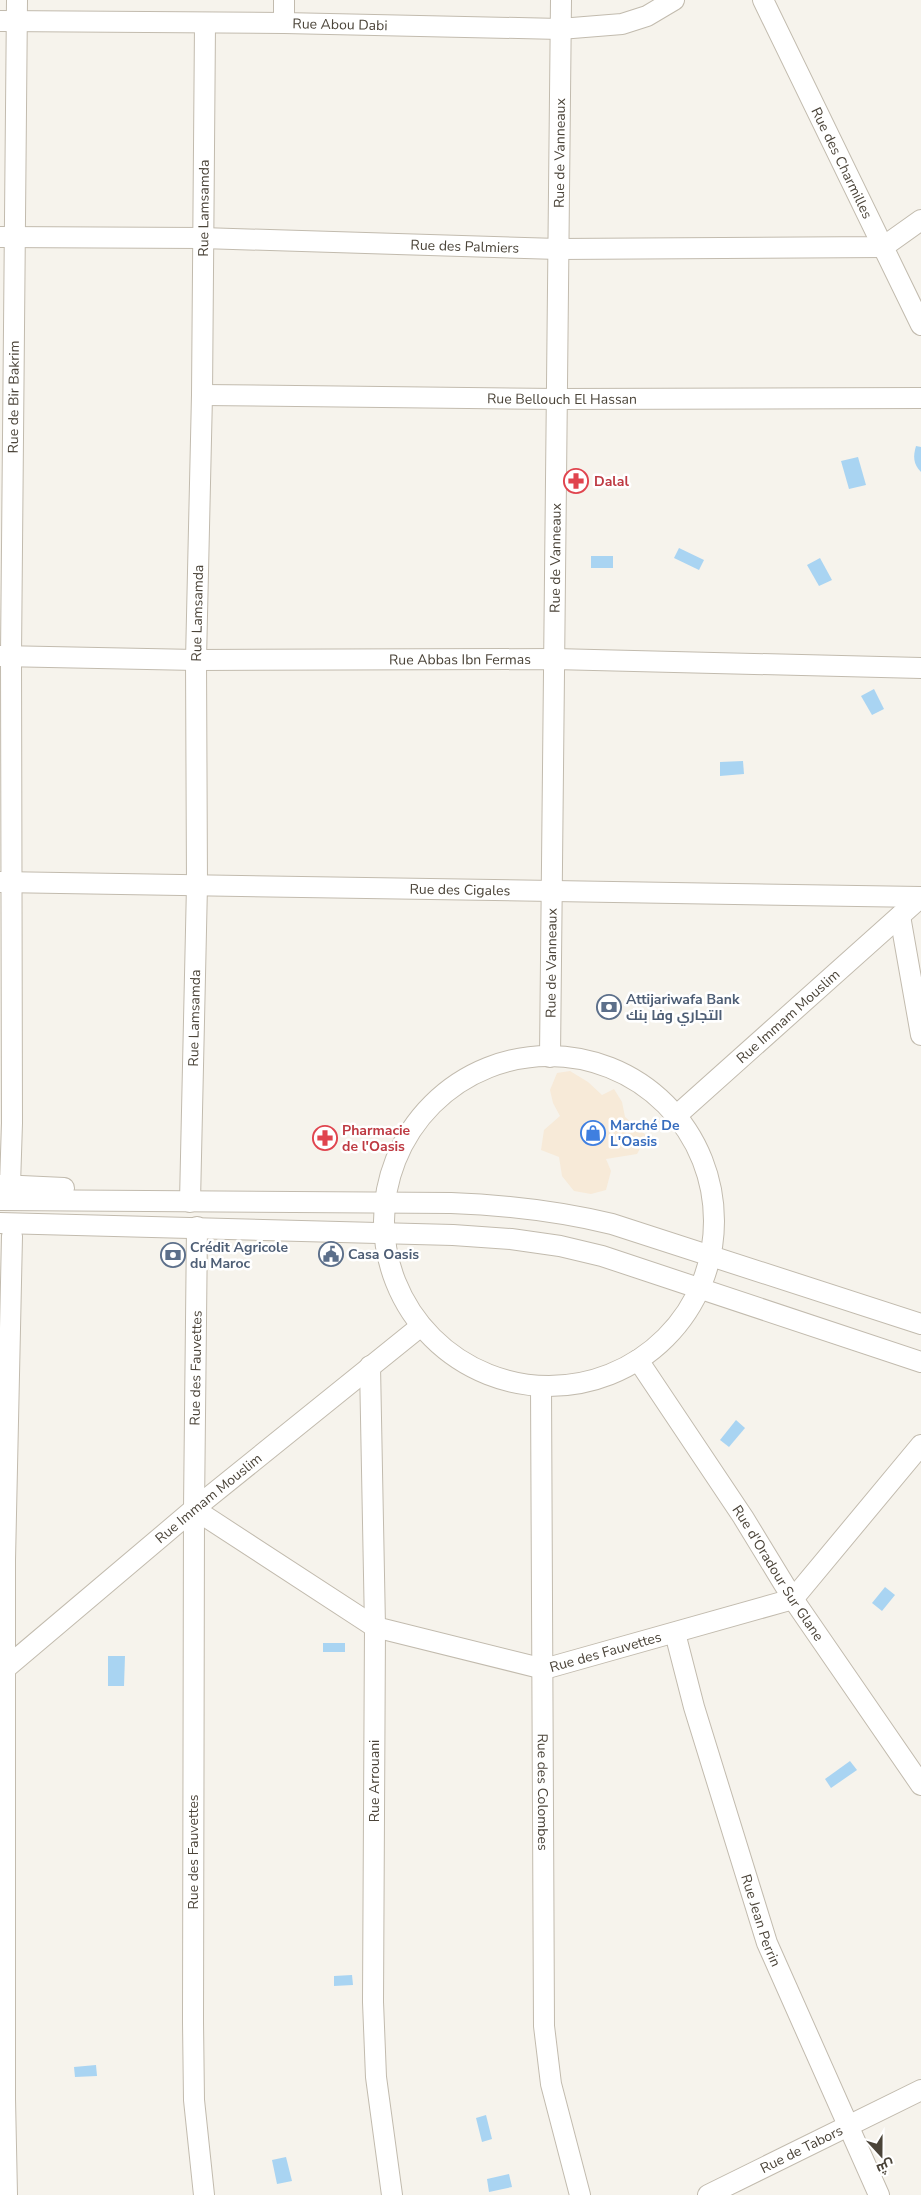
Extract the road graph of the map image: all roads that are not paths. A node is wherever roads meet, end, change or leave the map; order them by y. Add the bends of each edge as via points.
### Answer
1 (17, 0) edge
2 (284, 0) edge
3 (560, 0) edge
4 (674, 0) edge
5 (763, 0) edge
6 (8, 21) edge
7 (284, 23) junction
8 (205, 24) junction
9 (560, 29) junction
10 (921, 220) edge
11 (7, 237) edge
12 (202, 238) junction
13 (883, 247) junction
14 (558, 249) junction
15 (921, 325) edge
16 (202, 395) junction
17 (921, 398) edge
18 (556, 399) junction
19 (5, 656) edge
20 (554, 659) junction
21 (196, 660) junction
22 (921, 668) edge
23 (6, 882) edge
24 (197, 885) junction
25 (551, 891) junction
26 (921, 897) edge
27 (900, 916) junction
28 (921, 1035) edge
29 (6, 1052) edge
30 (550, 1056) junction
31 (676, 1116) junction
32 (3, 1190) edge
33 (190, 1202) junction
34 (384, 1202) junction
35 (197, 1227) junction
36 (4, 1231) edge
37 (384, 1233) junction
38 (710, 1258) junction
39 (700, 1289) junction
40 (921, 1324) edge
41 (421, 1326) junction
42 (638, 1360) junction
43 (921, 1362) edge
44 (370, 1366) junction
45 (541, 1386) junction
46 (921, 1445) edge
47 (194, 1509) junction
48 (2, 1560) edge
49 (793, 1599) junction
50 (375, 1627) junction
51 (675, 1633) junction
52 (544, 1669) junction
53 (3, 1670) edge
54 (921, 1785) edge
55 (921, 2090) edge
56 (848, 2128) junction
57 (3, 2156) edge
58 (7, 2195) edge
59 (204, 2195) edge
60 (392, 2195) edge
61 (580, 2195) edge
62 (708, 2195) edge
63 (879, 2195) edge

1 - 6 street, Rue de Bir Bakrim
2 - 7 street
3 - 9 street, Rue de Vanneaux
4 - 9 street, Rue Abou Dabi via 647,16 622,24
5 - 13 street, Rue des Charmilles
6 - 8 street, Rue Abou Dabi
6 - 11 street, Rue de Bir Bakrim
7 - 8 street, Rue Abou Dabi
7 - 9 street, Rue Abou Dabi
8 - 12 street, Rue Lamsamda
9 - 14 street, Rue de Vanneaux
10 - 13 street
11 - 12 street, Rue des Palmiers
11 - 19 street, Rue de Bir Bakrim
12 - 14 street, Rue des Palmiers
12 - 16 street, Rue Lamsamda
13 - 14 street, Rue des Palmiers
13 - 15 street, Rue des Charmilles
14 - 18 street, Rue de Vanneaux
16 - 18 street, Rue Bellouch El Hassan
16 - 21 street, Rue Lamsamda
17 - 18 street, Rue Bellouch El Hassan
18 - 20 street, Rue de Vanneaux
19 - 21 street, Rue Abbas Ibn Fermas
19 - 23 street, Rue de Bir Bakrim
20 - 21 street, Rue Abbas Ibn Fermas
20 - 22 street, Rue Abbas Ibn Fermas
20 - 25 street, Rue de Vanneaux
21 - 24 street, Rue Lamsamda
23 - 24 street, Rue des Cigales
23 - 29 street, Rue de Bir Bakrim
24 - 25 street, Rue des Cigales
24 - 33 street, Rue Lamsamda
25 - 26 street, Rue des Cigales
25 - 30 street, Rue de Vanneaux
26 - 27 street, Rue Immam Mouslim
27 - 28 street
27 - 31 street, Rue Immam Mouslim
29 - 32 street, Rue de Bir Bakrim
30 - 31 street via 614,1069 651,1091
30 - 34 street via 497,1065 476,1073 439,1098 414,1126 399,1152
31 - 38 street via 699,1150 708,1176 714,1203
32 - 33 street via 69,1188 124,1202
33 - 34 street
34 - 37 street
34 - 38 street via 513,1206 568,1214 612,1224
35 - 36 street via 151,1226 90,1234
35 - 37 street
35 - 47 street, Rue des Fauvettes
36 - 48 street
37 - 39 street via 511,1239 560,1246 602,1256
37 - 41 street via 394,1279
38 - 39 street
38 - 40 street
39 - 42 street via 674,1330
39 - 43 street
41 - 44 street, Rue Immam Mouslim
41 - 45 street via 435,1342 470,1366 509,1382
42 - 45 street via 586,1382
42 - 49 street, Rue d'Oradour Sur Glane via 743,1517
44 - 47 street, Rue Immam Mouslim
44 - 50 street, Rue Arrouani
45 - 52 street, Rue des Colombes
46 - 49 street
47 - 50 street, Rue des Fauvettes
47 - 53 street, Rue Immam Mouslim
47 - 59 street, Rue des Fauvettes via 193,2032 194,2100
48 - 53 street
49 - 51 street, Rue des Fauvettes
49 - 54 street, Rue d'Oradour Sur Glane
50 - 52 street, Rue des Fauvettes
50 - 60 street, Rue Arrouani via 373,2002 376,2078
51 - 52 street, Rue des Fauvettes
51 - 56 street, Rue Jean Perrin via 759,1922
52 - 61 street, Rue des Colombes via 544,2026 551,2084
53 - 57 street
55 - 56 street, Rue de Tabors
56 - 62 street, Rue de Tabors
56 - 63 street, Rue Jean Perrin
57 - 58 street

